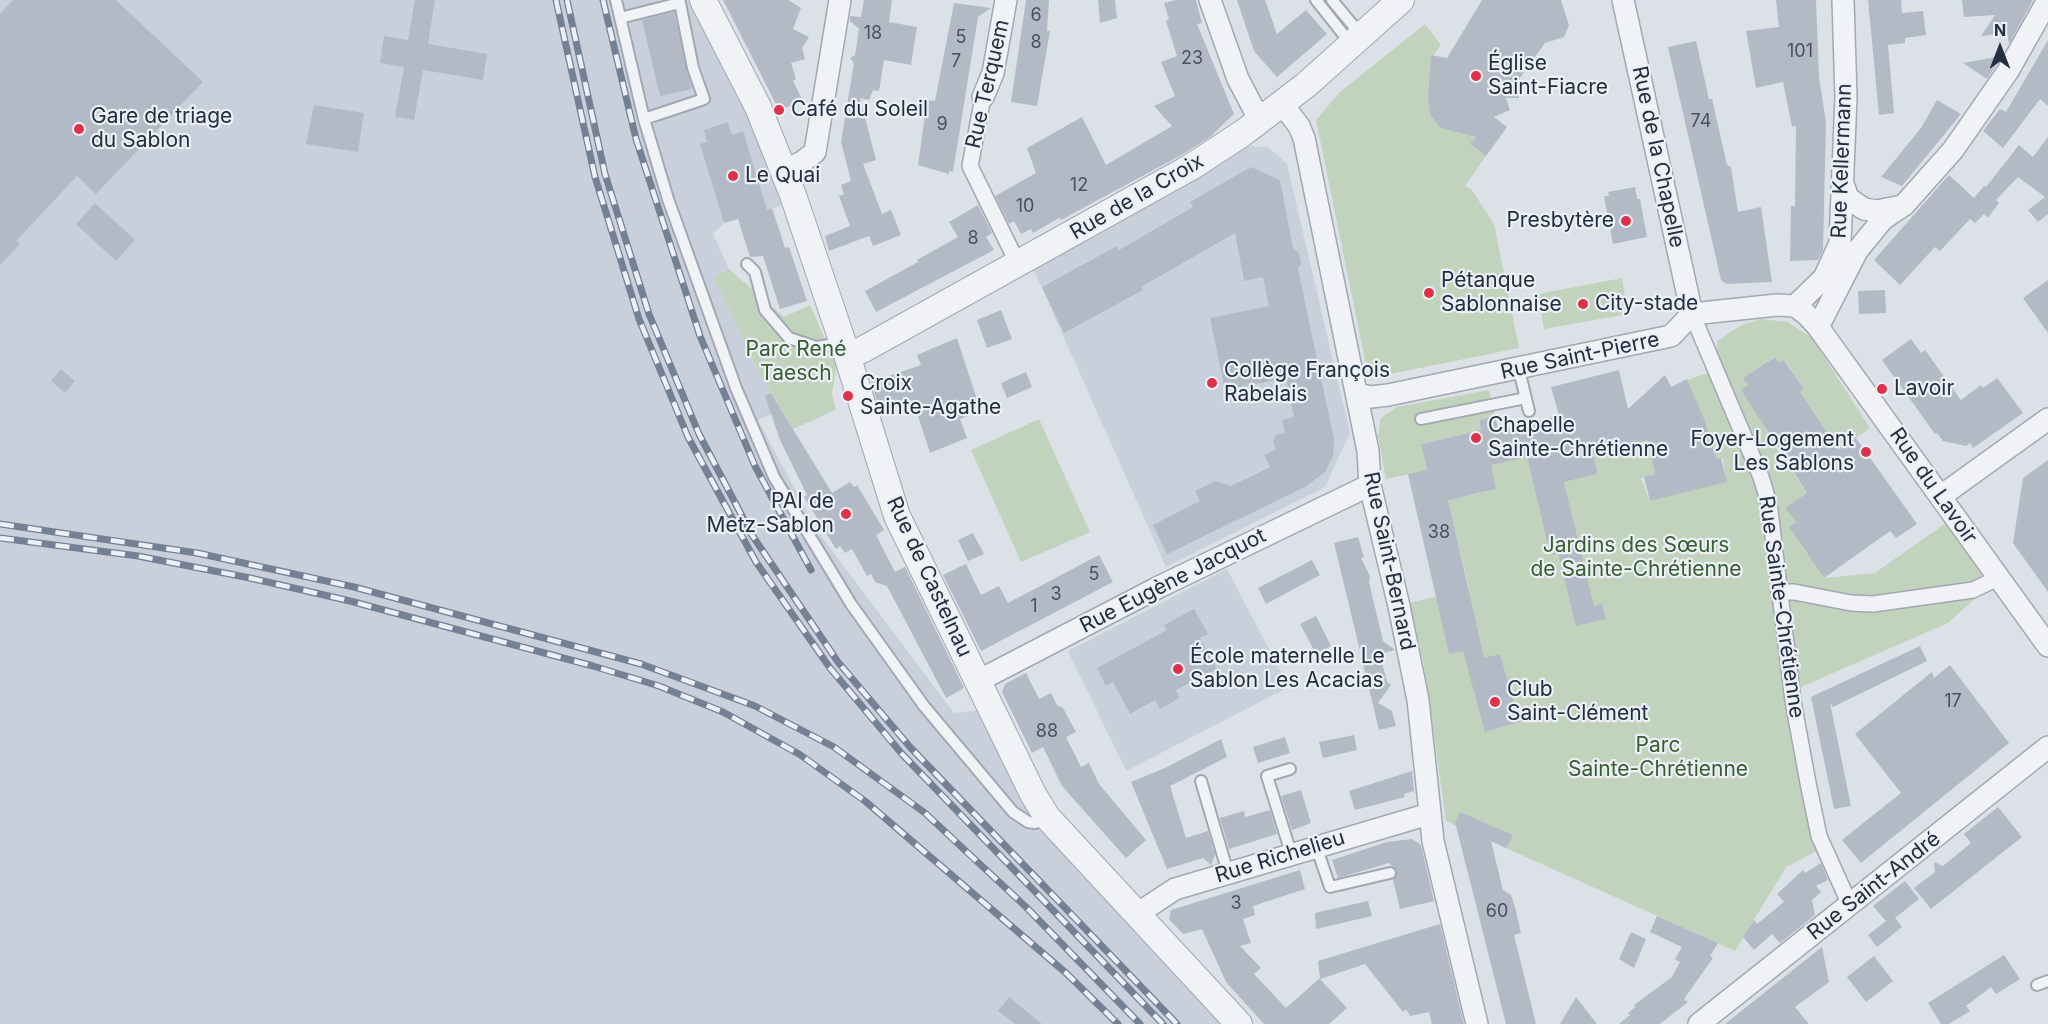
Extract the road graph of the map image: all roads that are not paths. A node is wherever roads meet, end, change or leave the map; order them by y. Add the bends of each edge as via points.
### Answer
1 (616, 0) edge
2 (703, 0) edge
3 (840, 0) edge
4 (1006, 0) edge
5 (1210, 0) edge
6 (1316, 0) edge
7 (1332, 0) edge
8 (1401, 0) edge
9 (1623, 0) edge
10 (1843, 0) edge
11 (2048, 0) edge
12 (620, 18) junction
13 (1356, 40) junction
14 (983, 97) joint
15 (1282, 104) junction
16 (644, 119) junction
17 (1260, 121) junction
18 (783, 171) junction
19 (1843, 184) junction
20 (1904, 205) junction
21 (1849, 247) junction
22 (747, 264) dead end
23 (1018, 264) junction
24 (1795, 306) junction
25 (1692, 314) junction
26 (1818, 327) junction
27 (845, 349) junction
28 (1519, 370) junction
29 (1357, 394) junction
30 (1526, 398) junction
31 (1528, 411) dead end
32 (1421, 419) dead end
33 (2048, 419) edge
34 (1370, 485) junction
35 (1941, 496) junction
36 (1998, 578) junction
37 (1779, 592) junction
38 (2048, 646) edge
39 (978, 681) junction
40 (2048, 747) edge
41 (1290, 769) dead end
42 (1201, 781) dead end
43 (1429, 814) junction
44 (1047, 817) junction
45 (1316, 846) junction
46 (1291, 853) junction
47 (1228, 873) junction
48 (1390, 873) dead end
49 (1850, 905) junction
50 (1137, 914) junction
51 (2048, 981) edge
52 (2037, 985) dead end
53 (1239, 1024) edge
54 (1477, 1024) edge
55 (1699, 1024) edge

1 - 12 lane
2 - 18 street, Rue de Castelnau via 758,107
3 - 18 street via 815,152
4 - 14 street, Rue Terquem via 993,73
5 - 17 street via 1238,79
6 - 13 lane
7 - 13 lane
8 - 13 street, Rue de la Croix
9 - 25 street, Rue de la Chapelle
10 - 19 street, Rue Kellermann
11 - 20 street via 2008,71 1953,150
12 - 16 lane
12 - 16 lane via 680,3 693,68 704,99
13 - 15 street, Rue de la Croix
14 - 23 street, Rue Terquem via 969,166
15 - 17 street, Rue de la Croix
15 - 29 street, Rue Saint-Bernard via 1304,138
16 - 44 lane via 699,288 774,477 851,604 924,706 1013,812 1028,822
17 - 23 street, Rue de la Croix via 1191,168
18 - 27 street, Rue de Castelnau
19 - 20 street via 1848,198 1864,209 1891,210
19 - 21 street, Rue Kellermann
20 - 21 street
21 - 24 street, Rue Kellermann
21 - 26 street
22 - 27 lane via 755,272 765,310 789,338 816,347
23 - 27 street, Rue de la Croix via 861,350
24 - 25 street
24 - 26 street
25 - 28 street, Rue Saint-Pierre via 1671,336
25 - 37 street, Rue Sainte-Chrétienne via 1761,477 1769,503
26 - 35 street, Rue du Lavoir
27 - 39 street, Rue de Castelnau via 897,516
28 - 29 street, Rue Saint-Pierre via 1388,395
28 - 30 lane
29 - 34 street, Rue Saint-Bernard
30 - 31 lane
30 - 32 lane
33 - 35 street
34 - 39 street, Rue Eugène Jacquot via 1159,587
34 - 43 street, Rue Saint-Bernard via 1418,700
35 - 36 street, Rue du Lavoir
36 - 37 street via 1973,590 1873,604
36 - 38 street, Rue du Lavoir
37 - 49 street, Rue Sainte-Chrétienne via 1793,701 1819,836
39 - 44 street, Rue de Castelnau
40 - 49 street, Rue Saint-André
41 - 46 lane via 1267,776
42 - 47 lane
43 - 45 street, Rue Richelieu
43 - 54 street, Rue Saint-Bernard
44 - 50 street, Rue de Castelnau
45 - 46 street, Rue Richelieu
45 - 48 lane via 1330,887
46 - 47 street, Rue Richelieu
47 - 50 street, Rue Richelieu via 1175,889
49 - 55 street, Rue Saint-André
50 - 53 street, Rue de Castelnau
51 - 52 lane

